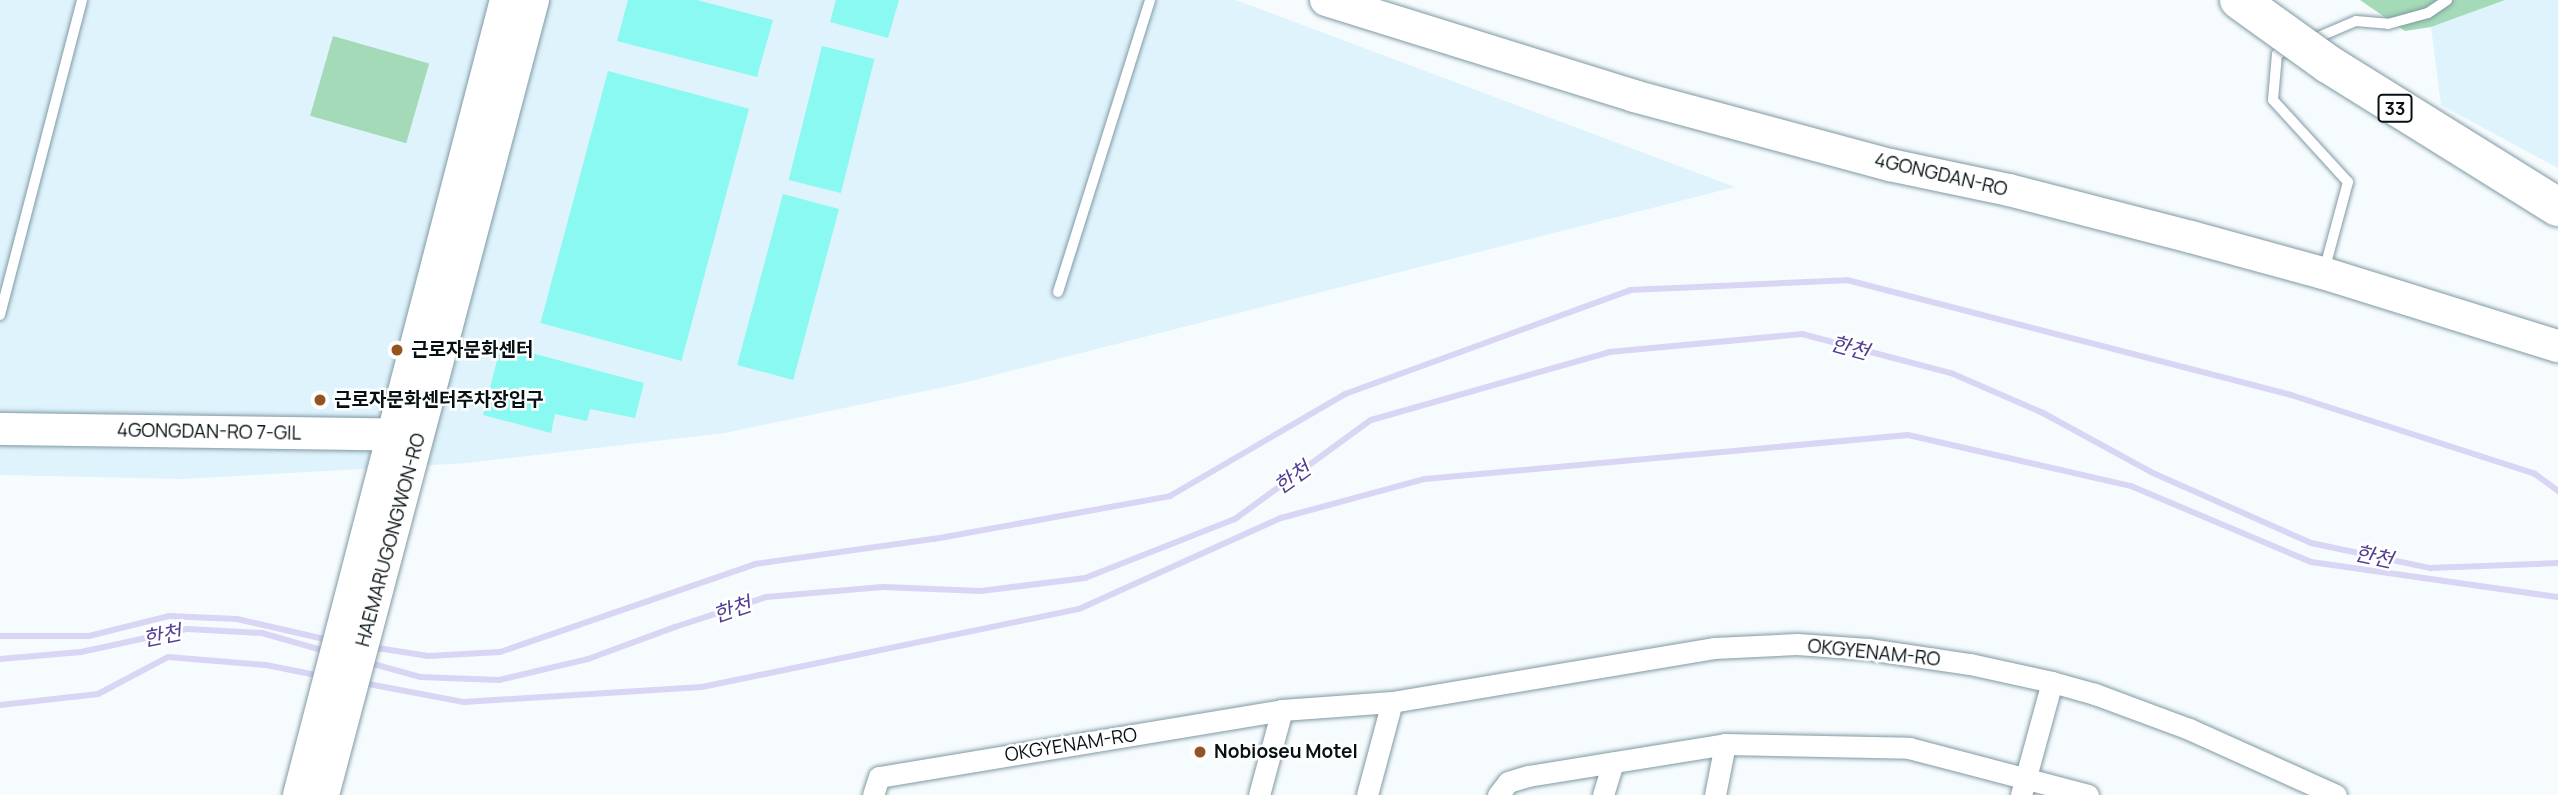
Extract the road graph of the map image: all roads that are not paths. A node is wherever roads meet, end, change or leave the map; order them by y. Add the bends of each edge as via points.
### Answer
1 (82, 0) edge
2 (506, 0) edge
3 (533, 0) edge
4 (1150, 0) edge
5 (1326, 0) edge
6 (2239, 0) edge
7 (2277, 0) edge
8 (2447, 0) edge
9 (2558, 178) edge
10 (2558, 207) edge
11 (2323, 273) junction
12 (1058, 292) dead end
13 (0, 315) edge
14 (2558, 346) edge
15 (0, 429) edge
16 (406, 435) junction
17 (2052, 682) junction
18 (1392, 702) junction
19 (1282, 710) junction
20 (1725, 744) junction
21 (1613, 762) junction
22 (2023, 787) edge
23 (299, 795) edge
24 (323, 795) edge
25 (873, 795) edge
26 (1259, 795) edge
27 (1367, 795) edge
28 (1498, 795) edge
29 (1603, 795) edge
30 (1714, 795) edge
31 (2088, 795) edge
32 (2336, 795) edge

1 - 13 lane
2 - 16 street, HAEMARUGONGWON-RO
3 - 16 street, HAEMARUGONGWON-RO
4 - 12 lane
5 - 11 street, 4GONGDAN-RO via 1761,131 2009,190
6 - 10 highway, 33, bridge via 2351,80
7 - 9 highway, 33 via 2386,76
8 - 11 lane via 2428,13 2388,24 2356,21 2277,54 2273,100 2348,182
11 - 14 street, 4GONGDAN-RO
15 - 16 street, 4GONGDAN-RO 7-GIL
16 - 23 street, HAEMARUGONGWON-RO
16 - 24 street, HAEMARUGONGWON-RO
17 - 18 street, OKGYENAM-RO via 1958,662 1797,645 1714,648
17 - 22 street
17 - 32 street, OKGYENAM-RO via 2189,729
18 - 19 street, OKGYENAM-RO
18 - 27 street
19 - 25 street, OKGYENAM-RO via 878,777
19 - 26 street
20 - 21 street
20 - 22 street via 1909,748
20 - 30 street
21 - 28 street via 1528,776 1508,782
21 - 29 street
22 - 31 street

